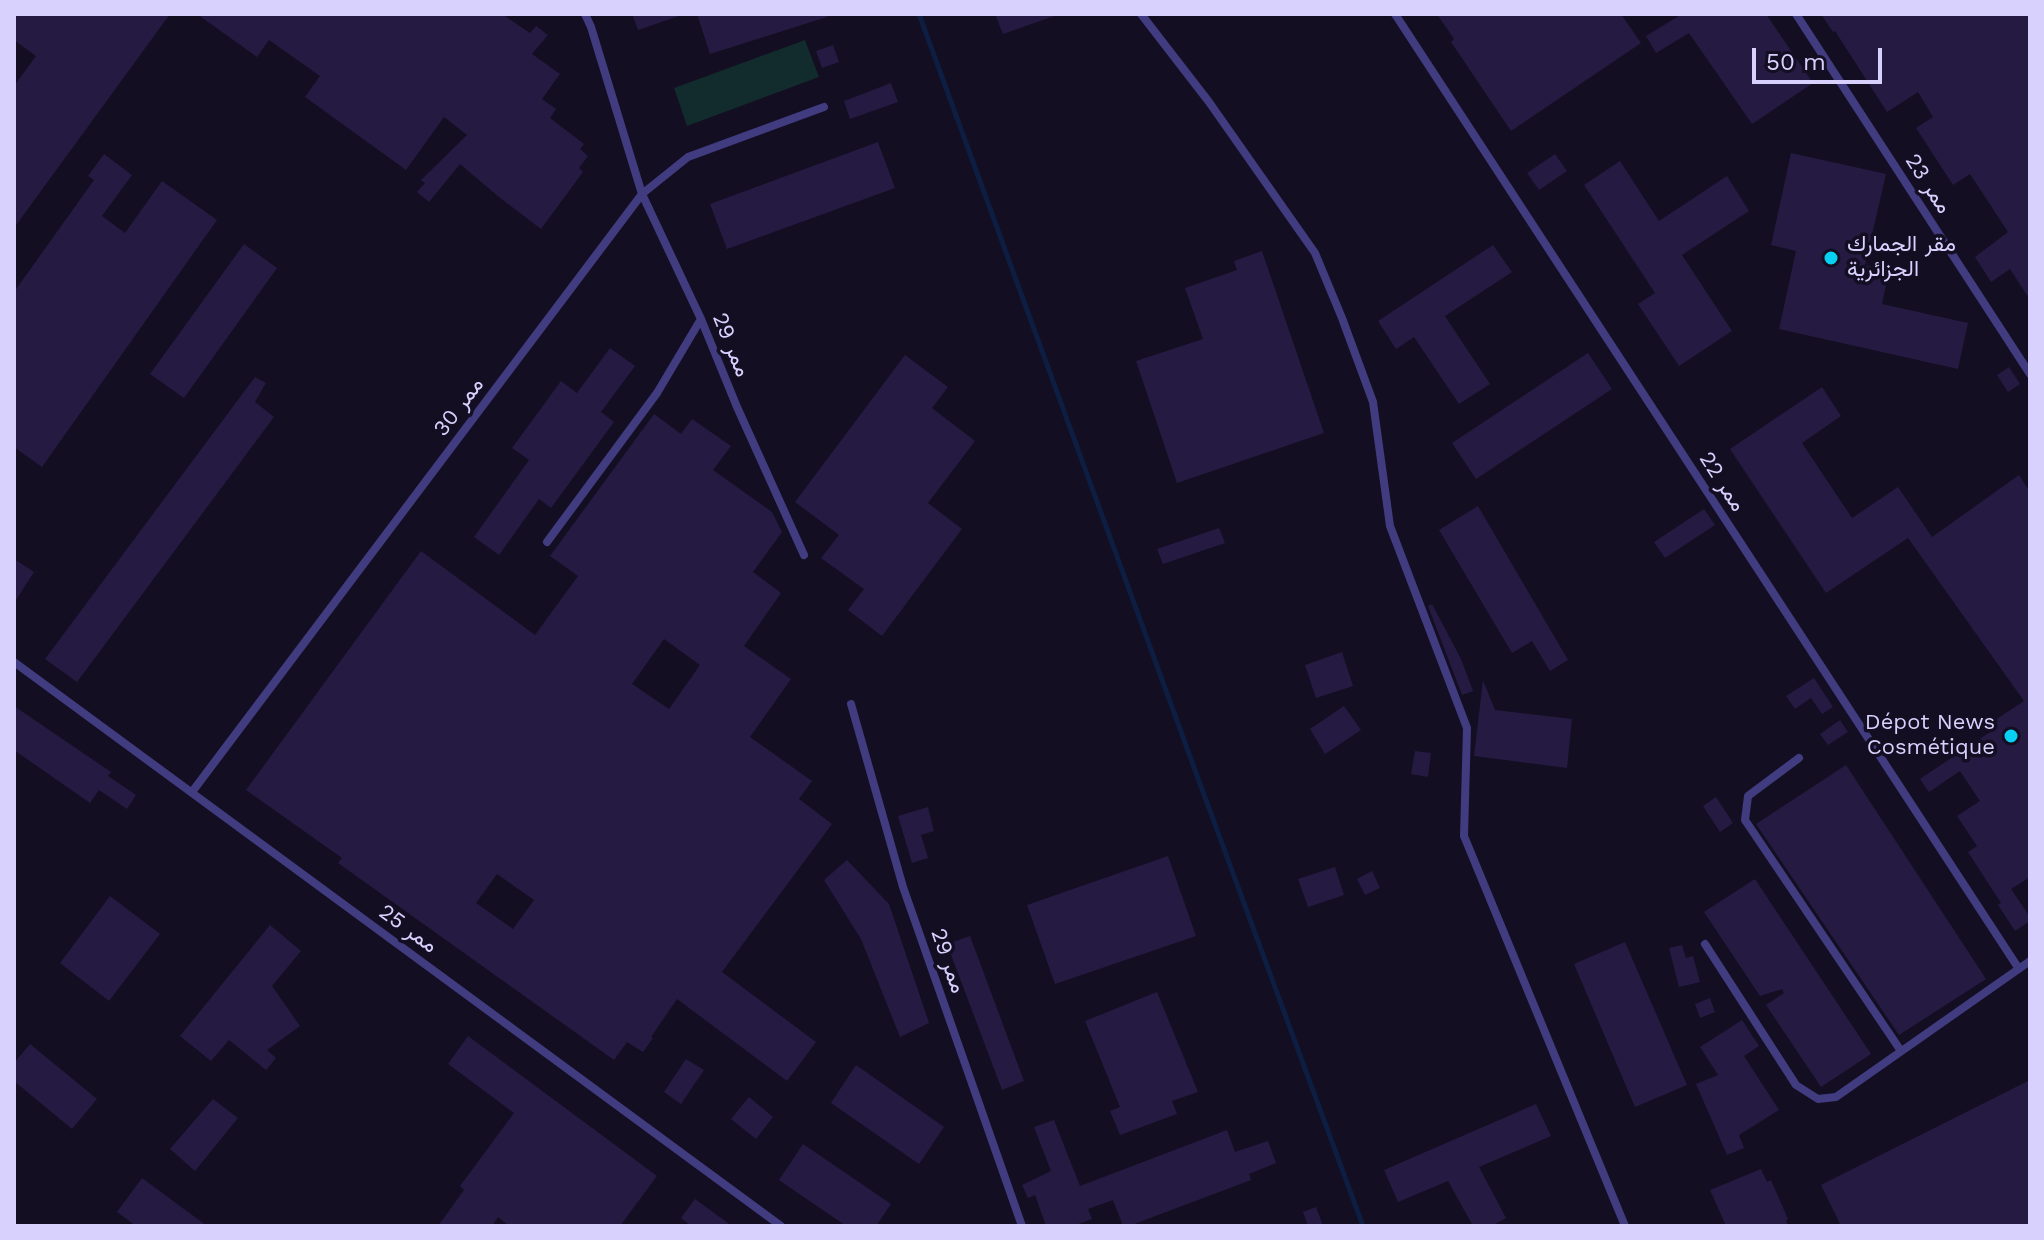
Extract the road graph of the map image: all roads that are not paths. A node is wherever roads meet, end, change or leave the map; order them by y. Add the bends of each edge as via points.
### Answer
1 (585, 14) edge
2 (1141, 14) edge
3 (1395, 14) edge
4 (1796, 14) edge
5 (824, 107) dead end
6 (642, 194) junction
7 (701, 319) junction
8 (2030, 374) edge
9 (547, 542) dead end
10 (804, 555) dead end
11 (14, 662) edge
12 (851, 704) dead end
13 (1799, 758) dead end
14 (192, 792) junction
15 (1705, 944) dead end
16 (2030, 961) edge
17 (2019, 969) junction
18 (1901, 1051) junction
19 (781, 1226) edge
20 (1022, 1226) edge
21 (1625, 1226) edge

1 - 6 lane
2 - 21 lane via 1315,253 1342,318 1373,402 1390,526 1467,728 1464,836
3 - 17 lane, ممر 22
4 - 8 lane, ممر 23
5 - 6 lane, ممر 30 via 688,157
6 - 7 lane, ممر 29
6 - 14 lane, ممر 30
7 - 9 lane via 657,393
7 - 10 lane, ممر 29
11 - 14 lane, ممر 25
12 - 20 lane, ممر 29 via 903,887
13 - 18 lane via 1748,796 1745,820
14 - 19 lane, ممر 25
15 - 18 lane via 1796,1085 1818,1099 1836,1097
16 - 17 lane
17 - 18 lane

